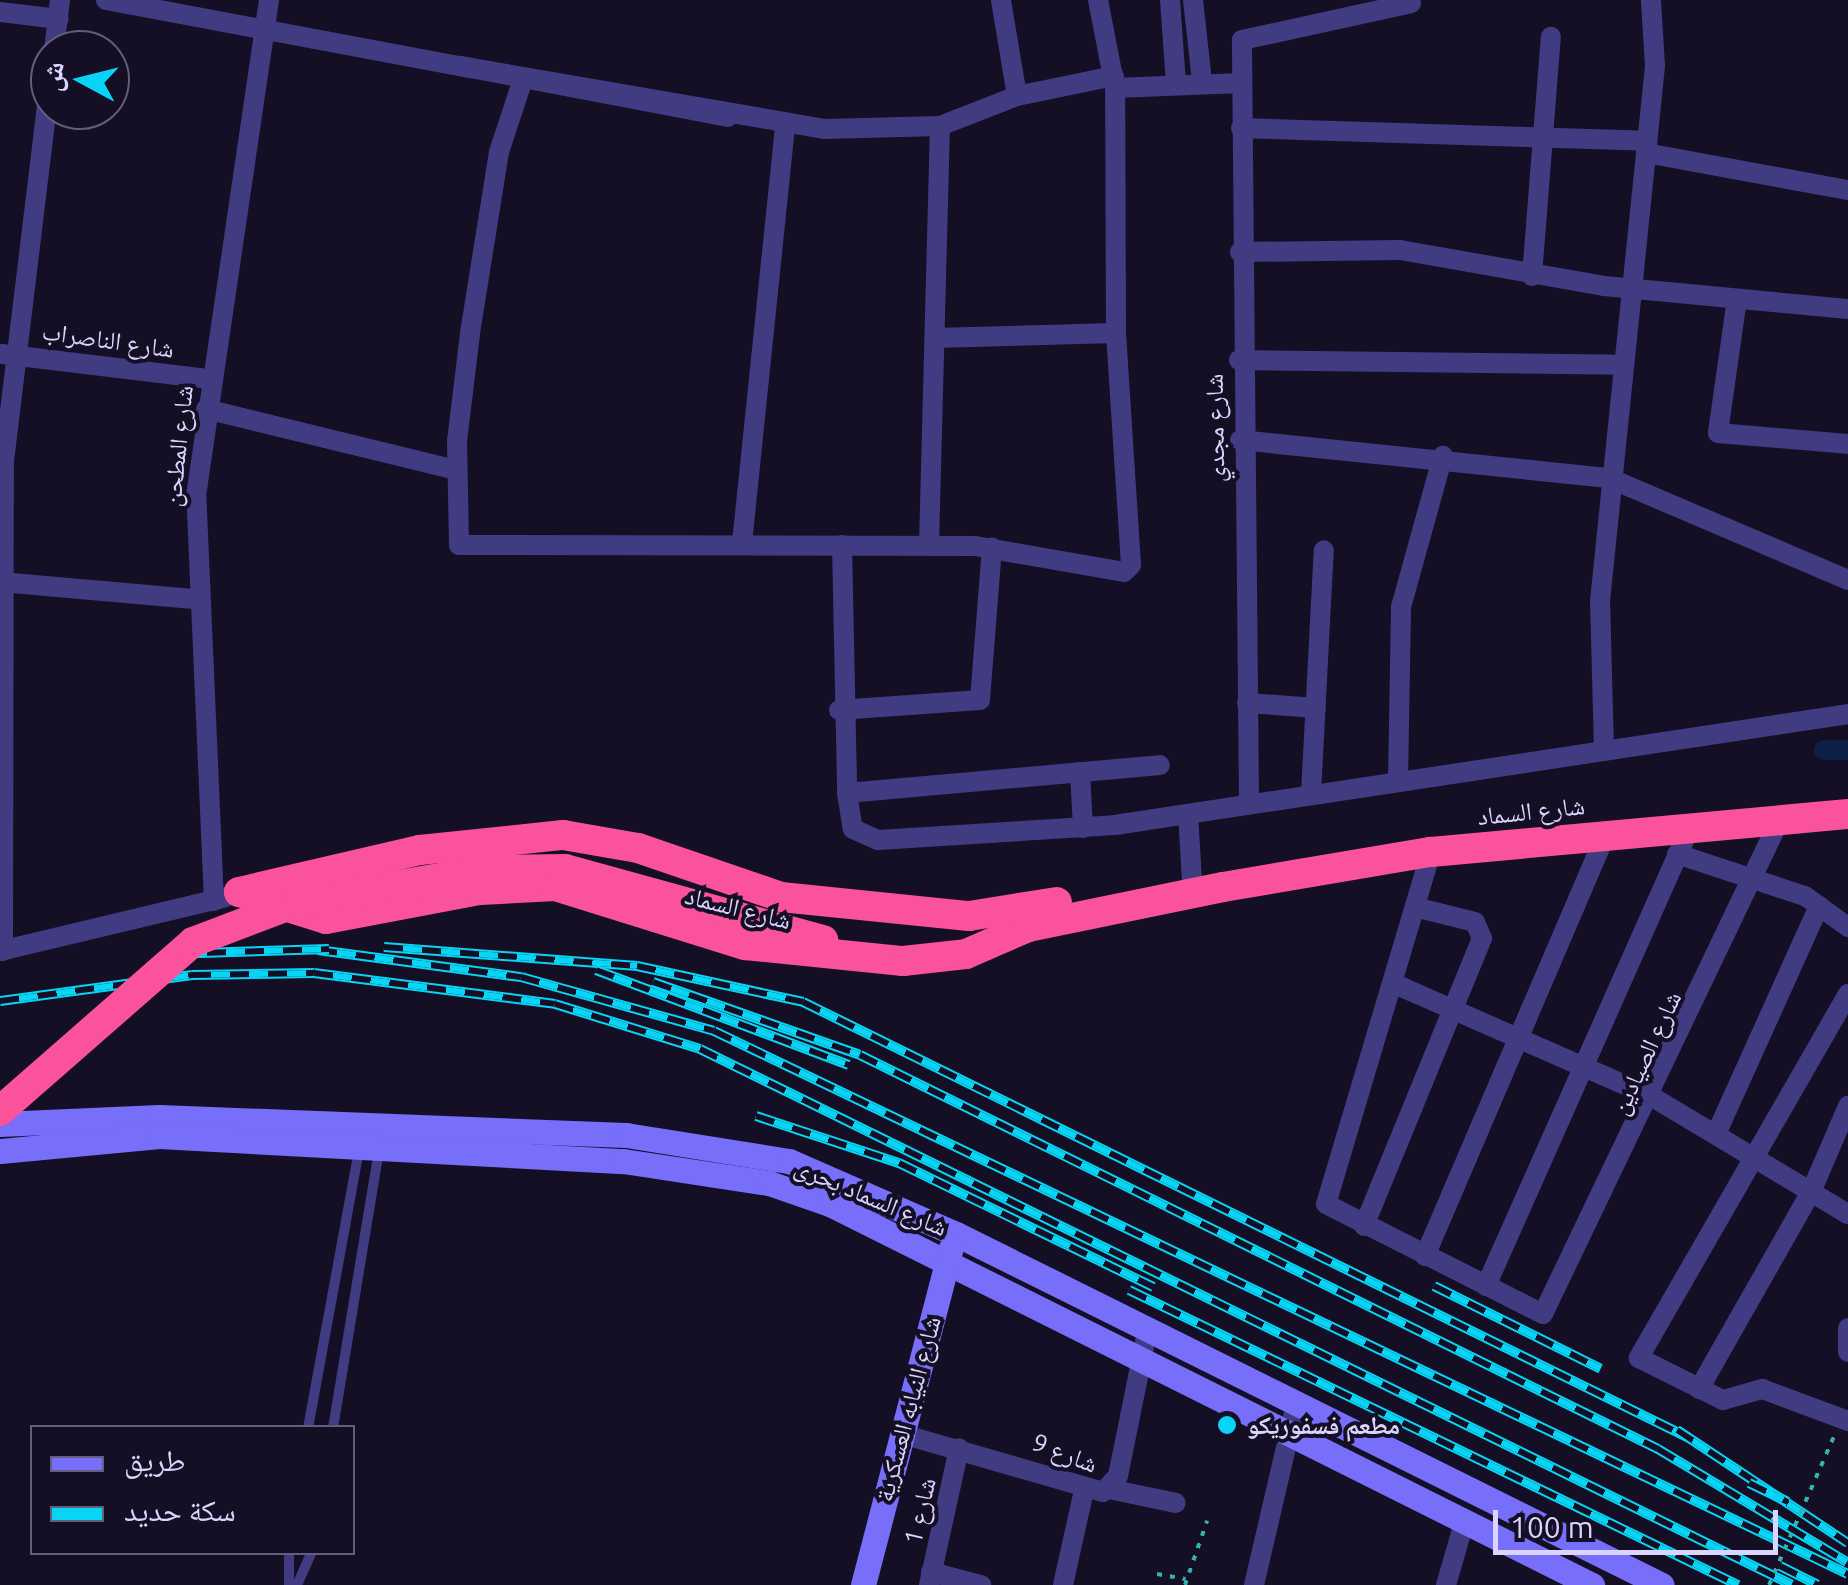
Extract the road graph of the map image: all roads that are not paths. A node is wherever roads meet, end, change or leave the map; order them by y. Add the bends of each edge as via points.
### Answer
1 (106, 0) edge
2 (269, 0) edge
3 (1002, 0) edge
4 (1098, 0) edge
5 (1170, 0) edge
6 (1193, 0) edge
7 (1651, 0) edge
8 (1410, 3) dead end
9 (59, 9) edge
10 (0, 12) edge
11 (265, 23) junction
12 (1552, 38) dead end
13 (523, 79) junction
14 (1114, 82) junction
15 (1202, 82) junction
16 (1241, 82) junction
17 (1176, 83) junction
18 (1017, 96) junction
19 (728, 117) junction
20 (785, 124) junction
21 (940, 126) junction
22 (1241, 128) junction
23 (42, 130) edge
24 (1544, 132) junction
25 (1647, 147) junction
26 (1848, 190) edge
27 (1240, 252) junction
28 (1532, 276) junction
29 (1632, 288) junction
30 (1737, 299) junction
31 (1848, 310) edge
32 (1116, 333) junction
33 (935, 338) junction
34 (6, 353) edge
35 (1239, 360) junction
36 (1623, 365) junction
37 (210, 380) junction
38 (206, 409) junction
39 (1240, 440) junction
40 (1848, 444) edge
41 (1443, 456) junction
42 (456, 470) junction
43 (1609, 478) junction
44 (742, 543) junction
45 (929, 545) junction
46 (842, 546) junction
47 (992, 547) junction
48 (1324, 550) dead end
49 (1848, 580) edge
50 (2, 582) edge
51 (196, 599) junction
52 (1247, 703) junction
53 (1316, 708) junction
54 (839, 710) junction
55 (1848, 714) edge
56 (1604, 751) junction
57 (1160, 765) dead end
58 (1080, 772) junction
59 (1398, 780) junction
60 (847, 793) junction
61 (1310, 794) junction
62 (1249, 803) junction
63 (1188, 814) junction
64 (1848, 814) edge
65 (1782, 815) junction
66 (1691, 825) junction
67 (1084, 828) junction
68 (1606, 834) junction
69 (1430, 852) junction
70 (1678, 854) junction
71 (1755, 874) junction
72 (1192, 890) junction
73 (226, 896) junction
74 (1819, 906) junction
75 (1419, 908) junction
76 (969, 916) junction
77 (1028, 927) junction
78 (1848, 927) edge
79 (824, 930) junction
80 (2, 951) edge
81 (1398, 985) junction
82 (1848, 994) edge
83 (1456, 1010) junction
84 (1525, 1039) junction
85 (1587, 1067) junction
86 (0, 1088) edge
87 (1654, 1098) junction
88 (1848, 1106) edge
89 (0, 1111) edge
90 (0, 1124) edge
91 (159, 1126) junction
92 (1717, 1132) junction
93 (371, 1138) junction
94 (625, 1148) junction
95 (735, 1148) junction
96 (0, 1151) edge
97 (1756, 1154) junction
98 (731, 1175) junction
99 (1811, 1192) junction
100 (1848, 1214) edge
101 (1364, 1226) junction
102 (956, 1234) junction
103 (1425, 1256) junction
104 (947, 1261) junction
105 (1486, 1286) junction
106 (1848, 1328) edge
107 (1147, 1332) junction
108 (1848, 1352) edge
109 (1141, 1359) junction
110 (1699, 1388) junction
111 (1848, 1397) edge
112 (312, 1403) junction
113 (336, 1407) junction
114 (1295, 1409) junction
115 (1840, 1424) edge
116 (308, 1425) edge
117 (333, 1425) edge
118 (902, 1434) junction
119 (1289, 1436) junction
120 (959, 1448) junction
121 (1109, 1489) junction
122 (1084, 1490) junction
123 (1176, 1504) dead end
124 (1464, 1524) junction
125 (289, 1555) edge
126 (310, 1555) edge
127 (930, 1579) edge
128 (293, 1585) edge
129 (862, 1585) edge
130 (981, 1585) edge
131 (1063, 1585) edge
132 (1254, 1585) edge
133 (1446, 1585) edge
134 (1592, 1585) edge
135 (1662, 1585) edge

1 - 11 street
2 - 11 street, شارع المطحن
3 - 18 street
4 - 14 street
5 - 17 street
6 - 15 street
7 - 25 street
8 - 16 street, شارع مجدي via 1252,36 1240,51
9 - 10 street
11 - 19 street
11 - 37 street, شارع المطحن
12 - 24 street
13 - 19 street
13 - 19 street via 460,66
13 - 42 street via 499,152
14 - 17 street
14 - 18 street
14 - 32 street
15 - 16 street
15 - 17 street
16 - 22 street, شارع مجدي
18 - 21 street
19 - 20 street
20 - 21 street
20 - 44 street
21 - 33 street
22 - 24 street
22 - 27 street, شارع مجدي
23 - 34 street
24 - 25 street
24 - 28 street
25 - 26 street
25 - 29 street
27 - 28 street via 1400,250
27 - 35 street, شارع مجدي
28 - 29 street
29 - 30 street
29 - 36 street
30 - 31 street
30 - 40 street via 1718,432
32 - 33 street
32 - 47 street via 1130,568
33 - 45 street
34 - 37 street, شارع الناصراب
34 - 50 street
35 - 36 street
35 - 39 street, شارع مجدي
36 - 43 street
37 - 38 street, شارع المطحن
38 - 42 street
38 - 51 street, شارع المطحن
39 - 41 street
39 - 52 street, شارع مجدي
41 - 43 street
41 - 59 street via 1401,607
42 - 44 street via 454,537 463,547
43 - 49 street
43 - 56 street via 1598,637
44 - 46 street
45 - 46 street
45 - 47 street
46 - 54 street
47 - 54 street via 980,700
48 - 53 street
50 - 51 street
50 - 80 street
51 - 73 street, شارع المطحن
52 - 53 street
52 - 62 street, شارع مجدي
53 - 61 street
54 - 60 street
55 - 56 street
56 - 59 street
57 - 58 street
58 - 60 street
58 - 67 street
59 - 61 street
60 - 67 street via 853,829 878,840
61 - 62 street
62 - 63 street
63 - 67 street
63 - 72 street
64 - 65 highway, شارع السماد
65 - 66 highway, شارع السماد
65 - 71 street, شارع الصيادين
66 - 68 highway, شارع السماد
66 - 70 street
68 - 69 highway, شارع السماد
68 - 84 street
69 - 72 highway, شارع السماد
69 - 75 street
70 - 71 street
70 - 85 street
71 - 74 street
71 - 87 street, شارع الصيادين
72 - 76 highway, شارع السماد
72 - 77 highway, شارع السماد
73 - 76 highway, شارع السماد via 420,850 563,835 638,848 781,896
73 - 77 highway, شارع السماد via 326,919 480,890 555,886 745,945 876,962 966,954
73 - 80 street, شارع السماد
74 - 78 street
74 - 92 street
75 - 81 street
75 - 83 street via 1480,926
76 - 79 highway
77 - 79 highway
79 - 86 highway via 643,868 562,851 504,850 326,880 234,903 184,928
79 - 89 highway, bridge via 565,870 487,870 312,900 244,917 193,942
81 - 83 street
81 - 101 street via 1325,1200
82 - 97 street
83 - 84 street
83 - 101 street
84 - 85 street
84 - 103 street
85 - 87 street
85 - 105 street
87 - 92 street
87 - 105 street, شارع الصيادين via 1550,1310
88 - 99 street
90 - 91 street, شارع السماد بحرى
91 - 93 street, شارع السماد بحرى
91 - 96 street, شارع السماد بحرى
92 - 97 street
93 - 94 street, شارع السماد بحرى
93 - 112 lane
93 - 113 lane
94 - 95 street, شارع السماد بحرى
94 - 98 street, شارع السماد بحرى
95 - 98 street
95 - 102 street, شارع السماد بحرى via 845,1181
97 - 99 street
97 - 110 street via 1640,1353
98 - 104 street, شارع السماد بحرى via 832,1205
99 - 100 street
99 - 110 street
101 - 103 street
102 - 104 street, شارع النيابه العسكرية
102 - 107 street, شارع السماد بحرى
103 - 105 street
104 - 109 street, شارع السماد بحرى
104 - 118 street, شارع النيابه العسكرية
106 - 108 street
107 - 109 street, شارع 9
107 - 114 street, شارع السماد بحرى
109 - 119 street, شارع السماد بحرى
109 - 121 street, شارع 9
110 - 115 street via 1730,1401 1762,1389
111 - 115 street
112 - 113 lane
112 - 116 lane
113 - 117 lane
114 - 119 street
114 - 135 street, شارع السماد بحرى
118 - 120 street, شارع 9
118 - 129 street, شارع النيابه العسكرية
119 - 124 street, شارع السماد بحرى
119 - 132 street
120 - 122 street, شارع 9
120 - 127 street, شارع 1
121 - 122 street, شارع 9
121 - 123 street
122 - 131 street
124 - 133 street
124 - 134 street, شارع السماد بحرى
125 - 128 lane
126 - 128 lane
127 - 130 street

